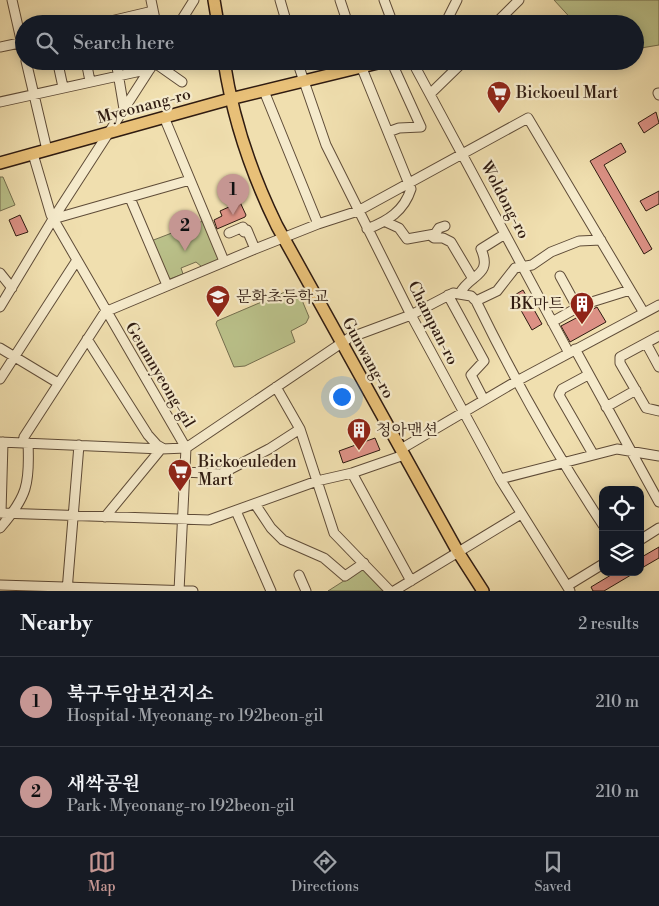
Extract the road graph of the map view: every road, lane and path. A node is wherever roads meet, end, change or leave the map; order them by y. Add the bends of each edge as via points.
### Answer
1 (12, 0) edge
2 (151, 0) edge
3 (194, 0) edge
4 (214, 0) edge
5 (280, 0) edge
6 (340, 0) edge
7 (384, 0) edge
8 (457, 0) edge
9 (519, 0) edge
10 (153, 11) junction
11 (16, 15) edge
12 (137, 15) edge
13 (154, 15) edge
14 (185, 15) edge
15 (216, 15) edge
16 (284, 15) edge
17 (345, 15) edge
18 (390, 15) edge
19 (450, 15) edge
20 (504, 15) edge
21 (15, 44) edge
22 (0, 47) edge
23 (28, 70) edge
24 (59, 70) edge
25 (88, 70) edge
26 (118, 70) edge
27 (135, 70) edge
28 (150, 70) edge
29 (163, 70) edge
30 (225, 70) edge
31 (300, 70) edge
32 (342, 70) edge
33 (362, 70) edge
34 (395, 70) edge
35 (417, 70) edge
36 (455, 70) edge
37 (119, 75) junction
38 (90, 81) junction
39 (303, 81) junction
40 (182, 82) dead end
41 (63, 87) junction
42 (264, 91) junction
43 (33, 94) junction
44 (430, 94) junction
45 (230, 99) junction
46 (0, 102) edge
47 (124, 109) junction
48 (164, 117) junction
49 (386, 128) junction
50 (110, 132) junction
51 (47, 150) junction
52 (463, 153) junction
53 (33, 154) junction
54 (0, 163) edge
55 (190, 180) junction
56 (410, 183) junction
57 (130, 198) junction
58 (358, 211) junction
59 (53, 219) junction
60 (386, 222) junction
61 (318, 224) junction
62 (445, 226) dead end
63 (367, 229) junction
64 (229, 233) dead end
65 (505, 234) junction
66 (430, 235) junction
67 (283, 238) junction
68 (601, 240) junction
69 (255, 249) junction
70 (77, 260) junction
71 (224, 261) junction
72 (522, 266) junction
73 (0, 273) edge
74 (560, 276) dead end
75 (474, 279) junction
76 (167, 285) junction
77 (12, 288) junction
78 (630, 290) junction
79 (460, 293) junction
80 (448, 295) junction
81 (476, 302) junction
82 (659, 305) edge
83 (0, 307) edge
84 (576, 307) junction
85 (105, 312) junction
86 (644, 313) junction
87 (411, 315) junction
88 (552, 322) junction
89 (659, 336) edge
90 (87, 339) junction
91 (341, 343) junction
92 (646, 343) junction
93 (0, 348) edge
94 (572, 351) junction
95 (15, 356) junction
96 (659, 367) edge
97 (588, 375) junction
98 (0, 379) edge
99 (515, 382) junction
100 (58, 383) junction
101 (276, 387) junction
102 (636, 390) junction
103 (484, 400) junction
104 (606, 407) junction
105 (659, 411) edge
106 (462, 412) junction
107 (300, 429) junction
108 (2, 442) edge
109 (26, 443) junction
110 (79, 445) junction
111 (186, 448) junction
112 (162, 449) junction
113 (629, 449) junction
114 (402, 452) junction
115 (593, 454) junction
116 (659, 456) edge
117 (562, 462) junction
118 (185, 472) junction
119 (352, 472) junction
120 (500, 479) junction
121 (317, 481) junction
122 (659, 502) edge
123 (255, 504) junction
124 (236, 511) junction
125 (0, 513) edge
126 (12, 514) junction
127 (521, 514) junction
128 (73, 516) junction
129 (104, 517) junction
130 (599, 519) edge
131 (182, 520) junction
132 (0, 528) edge
133 (659, 528) edge
134 (644, 537) edge
135 (458, 552) junction
136 (364, 564) junction
137 (599, 567) edge
138 (299, 575) dead end
139 (411, 581) junction
140 (2, 587) edge
141 (67, 588) edge
142 (569, 589) edge
143 (128, 590) edge
144 (179, 591) edge
145 (193, 591) edge
146 (271, 591) edge
147 (306, 591) edge
148 (390, 591) edge
149 (394, 591) edge
150 (484, 591) edge

1 - 11 street
2 - 10 street
3 - 14 street
4 - 15 main road
5 - 16 street
6 - 17 street
7 - 18 street
8 - 19 street
9 - 20 street
10 - 12 street
10 - 13 street
21 - 22 street
23 - 43 street
24 - 41 street
25 - 38 street
26 - 37 street
27 - 37 street
28 - 47 street
29 - 40 street
30 - 45 main road, Gunwang-ro
31 - 39 street, Champan-ro
32 - 39 main road, Myeonang-ro
33 - 49 street
34 - 49 street via 421,127
35 - 44 street, Woldong-ro
36 - 44 street
37 - 38 street
37 - 47 street
38 - 41 street
39 - 42 main road, Myeonang-ro
39 - 58 street, Champan-ro via 326,145
41 - 43 street
42 - 45 main road, Myeonang-ro
42 - 61 street
43 - 46 street
43 - 51 street
44 - 52 street, Woldong-ro
45 - 48 main road, Myeonang-ro
45 - 67 main road, Gunwang-ro via 257,183
47 - 50 street
48 - 50 main road, Myeonang-ro
48 - 55 street
49 - 56 street
50 - 51 main road, Myeonang-ro
50 - 59 street
51 - 53 main road, Myeonang-ro
52 - 56 street
52 - 65 street, Woldong-ro
52 - 68 street via 528,118
53 - 54 main road, Myeonang-ro
53 - 59 street
55 - 57 street
55 - 71 street
56 - 58 street
56 - 60 street via 409,197 396,215
57 - 59 street
57 - 76 street
58 - 61 street
58 - 63 street, Champan-ro
59 - 70 street, Geumnyeong-gil
59 - 77 street
60 - 63 street
60 - 66 street via 399,228 407,239
61 - 67 street
62 - 66 street
63 - 87 street, Champan-ro
64 - 69 street via 242,227 244,232 247,230
65 - 72 street, Woldong-ro
65 - 75 street via 481,248 484,266
66 - 75 street via 451,242
67 - 69 street
67 - 91 main road, Gunwang-ro
68 - 72 street via 579,241 551,252 532,265
68 - 78 street
69 - 71 street
70 - 85 street, Geumnyeong-gil
70 - 95 street
71 - 76 street
72 - 81 street via 510,272 497,292
72 - 88 street, Woldong-ro
73 - 77 street
74 - 84 street
75 - 79 street
76 - 85 street
77 - 83 street
78 - 84 street
78 - 86 street
79 - 80 street
79 - 81 street
80 - 87 street
80 - 103 street via 484,361 472,375
81 - 99 street
82 - 86 street
84 - 88 street
85 - 90 street
85 - 111 street, Geumnyeong-gil
86 - 94 street
87 - 91 street
87 - 106 street, Champan-ro
88 - 94 street, Woldong-ro
89 - 92 street
90 - 100 street
90 - 112 street via 148,435
91 - 101 street
91 - 114 main road, Gunwang-ro
92 - 96 street
92 - 102 street via 620,357
93 - 95 street
94 - 97 street, Woldong-ro
94 - 99 street
95 - 98 street
95 - 100 street
97 - 104 street, Woldong-ro
97 - 115 street via 562,389 559,395
99 - 103 street
99 - 117 street
100 - 109 street via 24,436
101 - 107 street
101 - 111 street
102 - 104 street
102 - 105 street via 646,408
103 - 106 street
104 - 113 street, Woldong-ro
106 - 114 street
106 - 120 street, Champan-ro
107 - 118 street via 221,474
107 - 121 street
108 - 109 street
108 - 125 street
109 - 110 street
109 - 126 street via 30,472 27,488
110 - 112 street
110 - 128 street
111 - 112 street
111 - 118 street, Geumnyeong-gil
112 - 129 street
113 - 115 street
113 - 116 street
113 - 122 street, Woldong-ro
114 - 119 street
114 - 135 main road, Gunwang-ro
115 - 117 street
117 - 120 street
117 - 130 street
118 - 131 street, Geumnyeong-gil
119 - 121 street
119 - 139 street
120 - 127 street, Champan-ro
121 - 123 street
121 - 136 street via 334,533
123 - 124 street
123 - 136 street via 278,536 324,558 345,576
124 - 131 street via 209,520
124 - 146 street
125 - 126 street
126 - 128 street
126 - 132 street
127 - 135 street
127 - 142 street, Champan-ro
128 - 129 street
128 - 141 street
129 - 131 street
131 - 144 street, Geumnyeong-gil
133 - 134 street
135 - 139 street
135 - 150 main road, Gunwang-ro
136 - 148 street
137 - 142 street, Champan-ro
138 - 147 street
139 - 149 street
140 - 141 street
141 - 143 street
143 - 144 street
144 - 145 street

